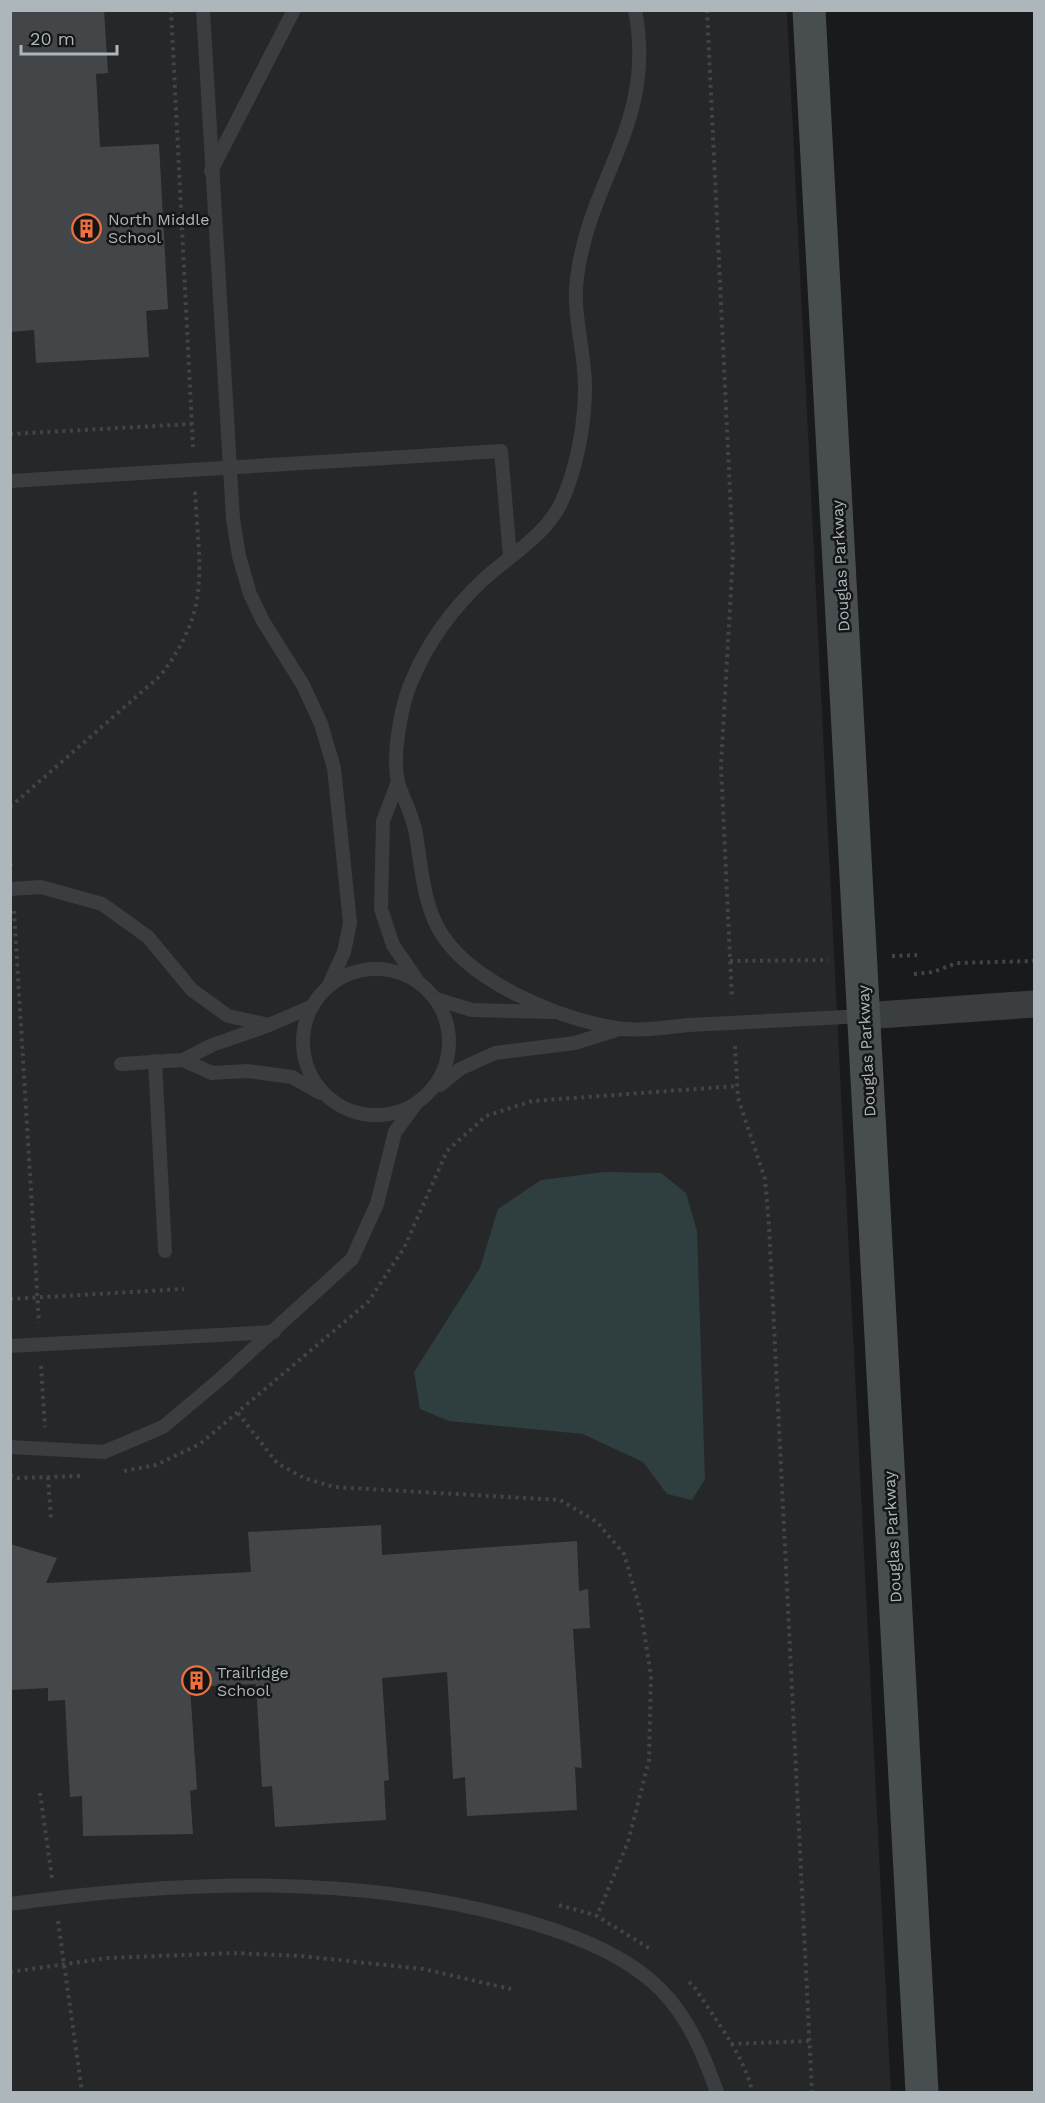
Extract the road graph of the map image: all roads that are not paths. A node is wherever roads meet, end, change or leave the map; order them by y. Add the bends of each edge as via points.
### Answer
1 (203, 10) edge
2 (294, 10) edge
3 (635, 10) edge
4 (809, 10) edge
5 (211, 172) junction
6 (231, 468) junction
7 (10, 481) edge
8 (510, 557) junction
9 (398, 782) junction
10 (11, 889) edge
11 (418, 982) junction
12 (328, 987) junction
13 (436, 999) junction
14 (1035, 1004) edge
15 (313, 1006) junction
16 (561, 1012) junction
17 (864, 1016) junction
18 (269, 1025) junction
19 (619, 1029) junction
20 (183, 1060) junction
21 (154, 1061) junction
22 (121, 1064) dead end
23 (433, 1090) junction
24 (325, 1096) junction
25 (415, 1105) junction
26 (165, 1251) dead end
27 (274, 1332) junction
28 (10, 1346) edge
29 (10, 1447) edge
30 (10, 1904) edge
31 (717, 2092) edge
32 (922, 2092) edge

1 - 5 lane
2 - 5 lane
3 - 8 lane via 640,74 632,113 591,218 576,283 585,387 579,443 561,504 533,539
4 - 17 street, Douglas Parkway
5 - 6 lane
6 - 7 lane
6 - 8 lane via 501,451
6 - 12 lane via 233,519 250,594 303,685 321,724 334,768 350,923 344,952
8 - 9 lane via 465,597 426,651 403,705
9 - 11 lane via 383,821 381,909 393,945
9 - 16 lane via 414,819 427,900 438,928 455,952 495,985
10 - 18 lane via 41,887 102,904 148,937 192,990 228,1016
11 - 12 lane via 397,971 372,969 348,974
11 - 13 lane
12 - 15 lane
13 - 16 lane via 472,1010
13 - 23 lane via 447,1021 450,1045 445,1069
14 - 17 street
15 - 18 lane
15 - 24 lane via 304,1029 304,1053 311,1076
16 - 19 lane
17 - 19 lane
17 - 32 street, Douglas Parkway
18 - 20 lane
19 - 23 lane via 575,1043 495,1053 460,1069
20 - 21 lane
20 - 24 lane via 212,1073 247,1071 292,1077
21 - 22 lane
21 - 26 lane
23 - 25 lane
24 - 25 lane via 345,1109 368,1116 392,1115
25 - 27 lane via 395,1132 377,1204 352,1259
27 - 28 lane
27 - 29 lane via 163,1427 104,1452
30 - 31 lane via 144,1889 288,1886 429,1900 515,1918 557,1930 616,1956 661,1990 700,2045

